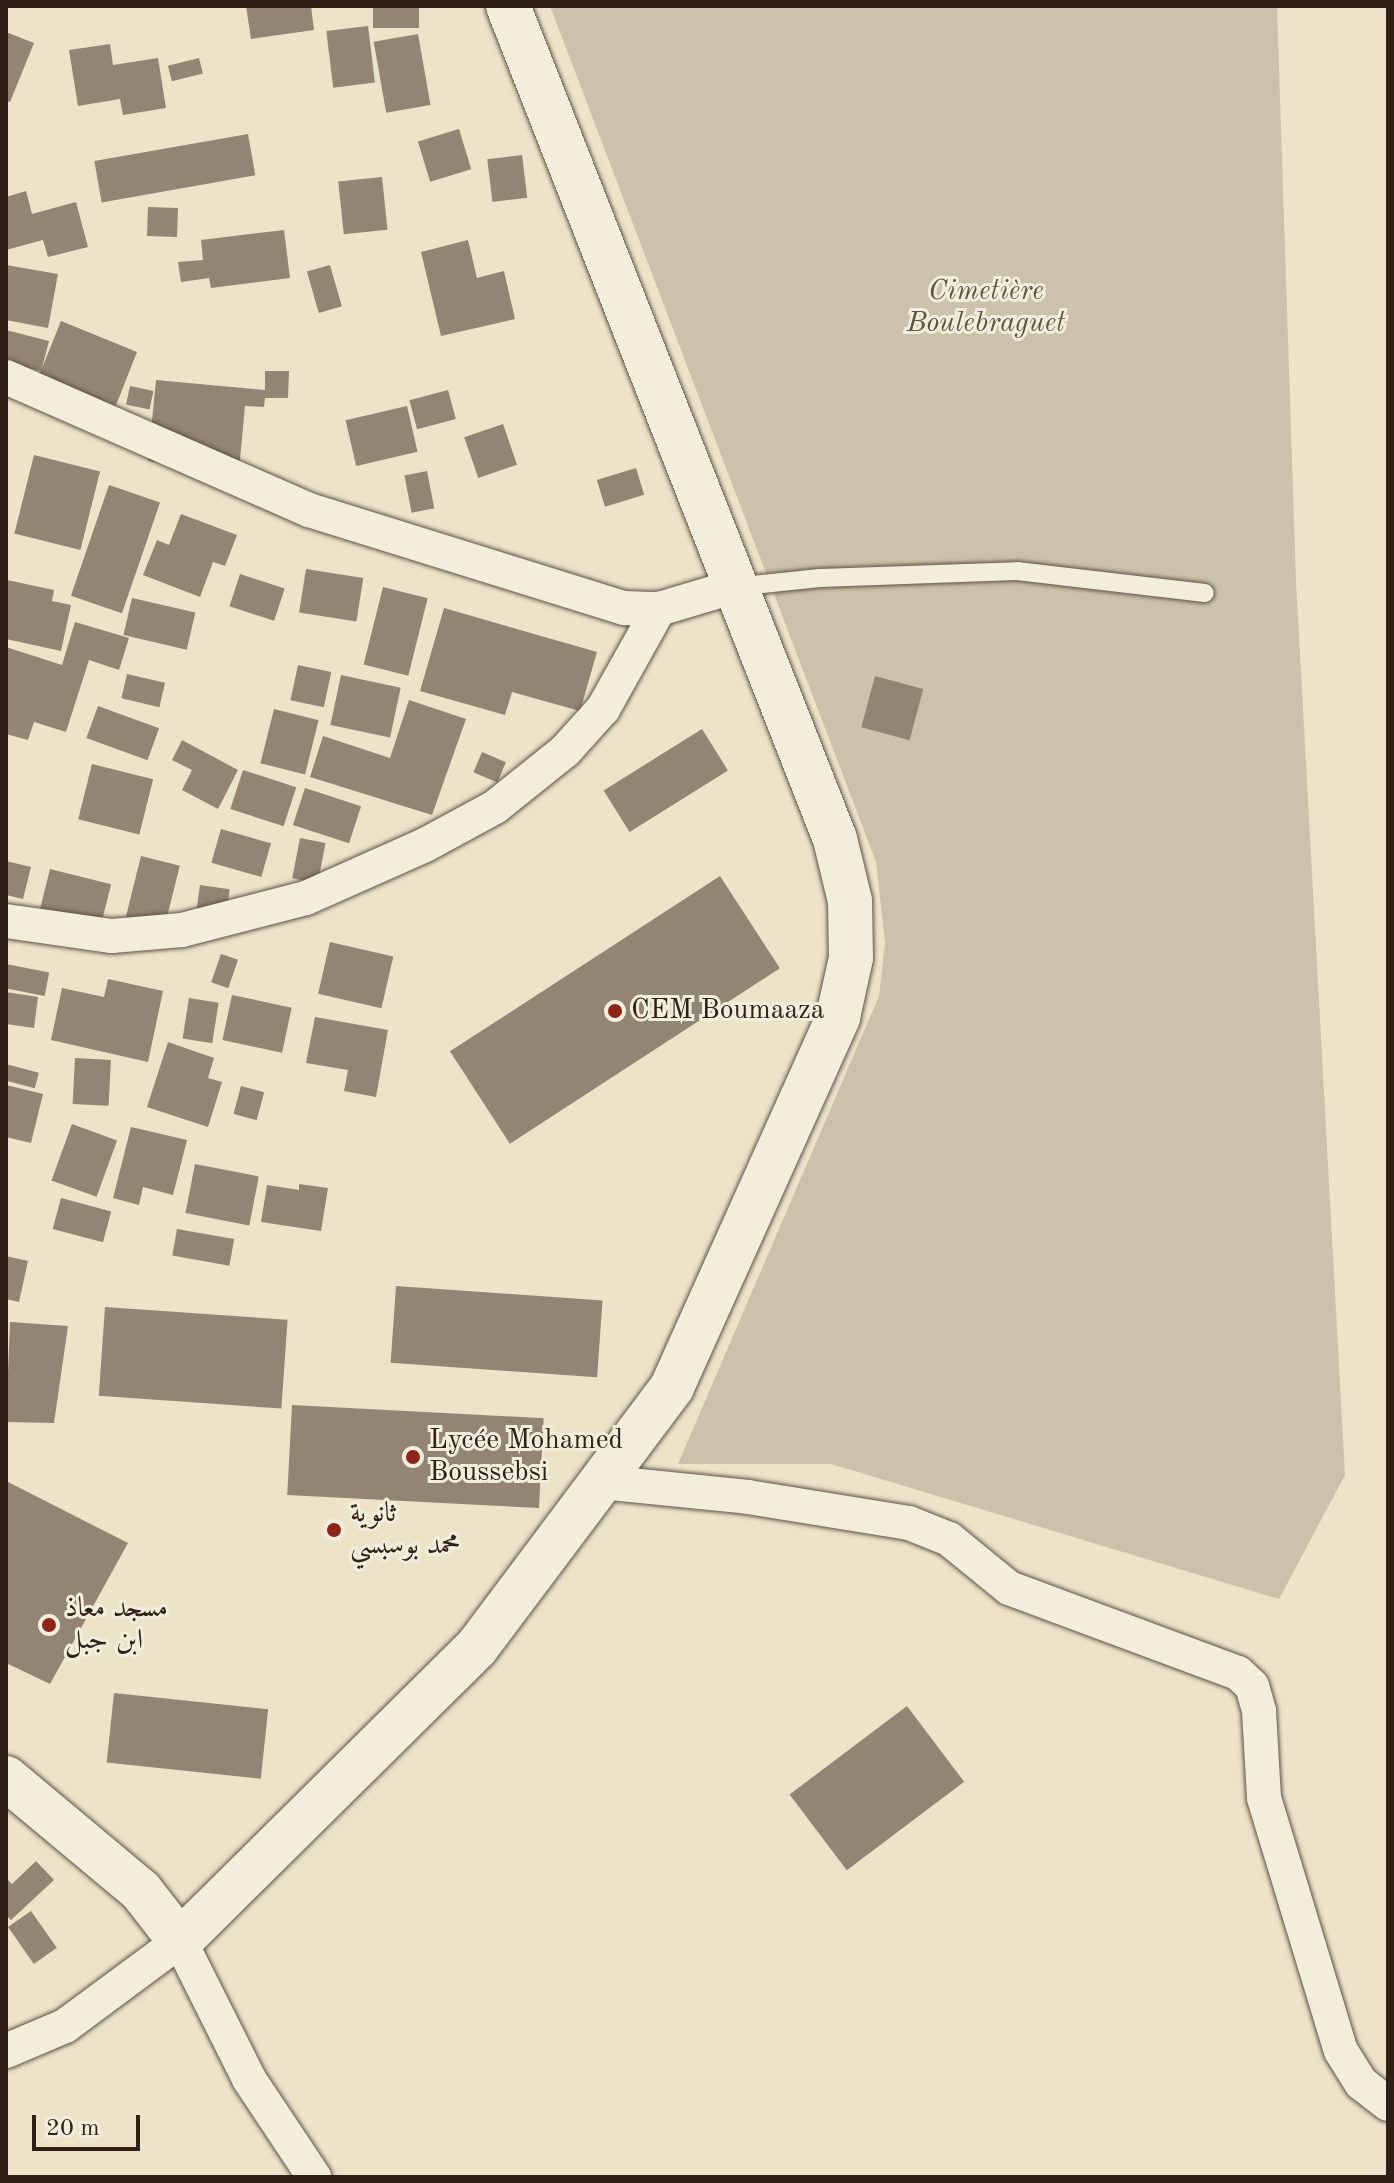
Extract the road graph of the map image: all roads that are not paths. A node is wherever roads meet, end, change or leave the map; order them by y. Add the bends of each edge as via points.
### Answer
1 (508, 6) edge
2 (6, 377) edge
3 (733, 587) junction
4 (1205, 593) dead end
5 (659, 609) junction
6 (6, 921) edge
7 (601, 1482) junction
8 (6, 1778) edge
9 (180, 1941) junction
10 (6, 2051) edge
11 (1388, 2104) edge
12 (314, 2177) edge

1 - 3 street
2 - 5 street via 309,510 624,608
3 - 4 lane via 820,578 1017,571
3 - 5 street
3 - 7 street via 835,839 850,901 851,958 838,1017 672,1387
5 - 6 street via 603,709 565,751 495,807 425,845 306,898 182,930 112,936
7 - 9 street via 477,1647
7 - 11 street via 748,1497 909,1523 949,1539 1009,1588 1238,1673 1252,1686 1259,1711 1264,1798 1341,2051 1361,2083
8 - 9 street via 141,1891
9 - 10 street via 65,2026
9 - 12 street via 249,2079

